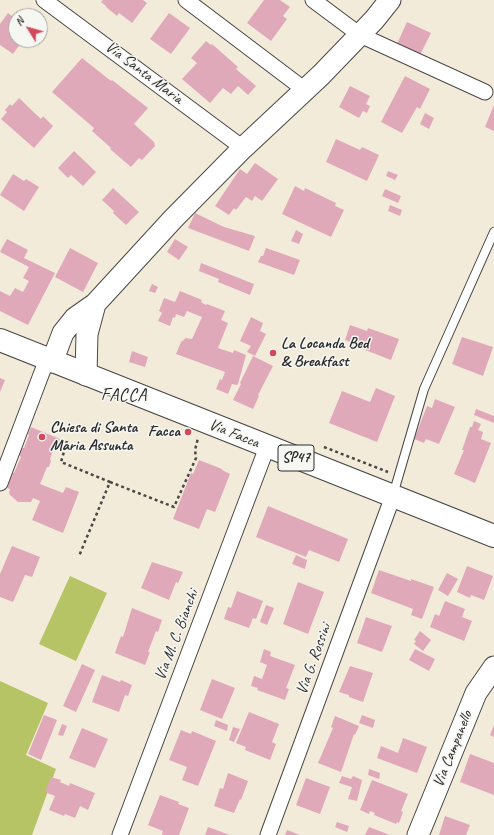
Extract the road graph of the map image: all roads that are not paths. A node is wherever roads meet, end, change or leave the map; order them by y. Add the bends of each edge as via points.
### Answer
1 (44, 0) edge
2 (186, 0) edge
3 (313, 0) edge
4 (390, 0) edge
5 (360, 35) junction
6 (305, 90) junction
7 (485, 92) dead end
8 (243, 148) junction
9 (494, 232) edge
10 (95, 304) junction
11 (0, 340) edge
12 (50, 361) junction
13 (86, 375) junction
14 (267, 447) junction
15 (0, 483) edge
16 (393, 496) junction
17 (493, 536) edge
18 (494, 667) edge
19 (120, 835) edge
20 (268, 835) edge
21 (418, 835) edge

1 - 8 street, Via Santa Maria
2 - 6 street
3 - 5 street
4 - 5 main road
5 - 6 main road
5 - 7 street
6 - 8 main road
8 - 10 main road via 173,218
9 - 16 lane via 424,389
10 - 12 main road via 75,318 63,333
10 - 13 main road via 87,334
11 - 12 main road, Via Facca / SP47
12 - 13 main road, Via Facca / SP47
12 - 15 street
13 - 14 main road, Via Facca / SP47
14 - 16 main road, Via Facca / SP47
14 - 19 street, Via M. C. Bianchi
16 - 17 main road, Via Facca / SP47
16 - 20 street, Via G. Rossini
18 - 21 main road, Via Campanello via 476,693

